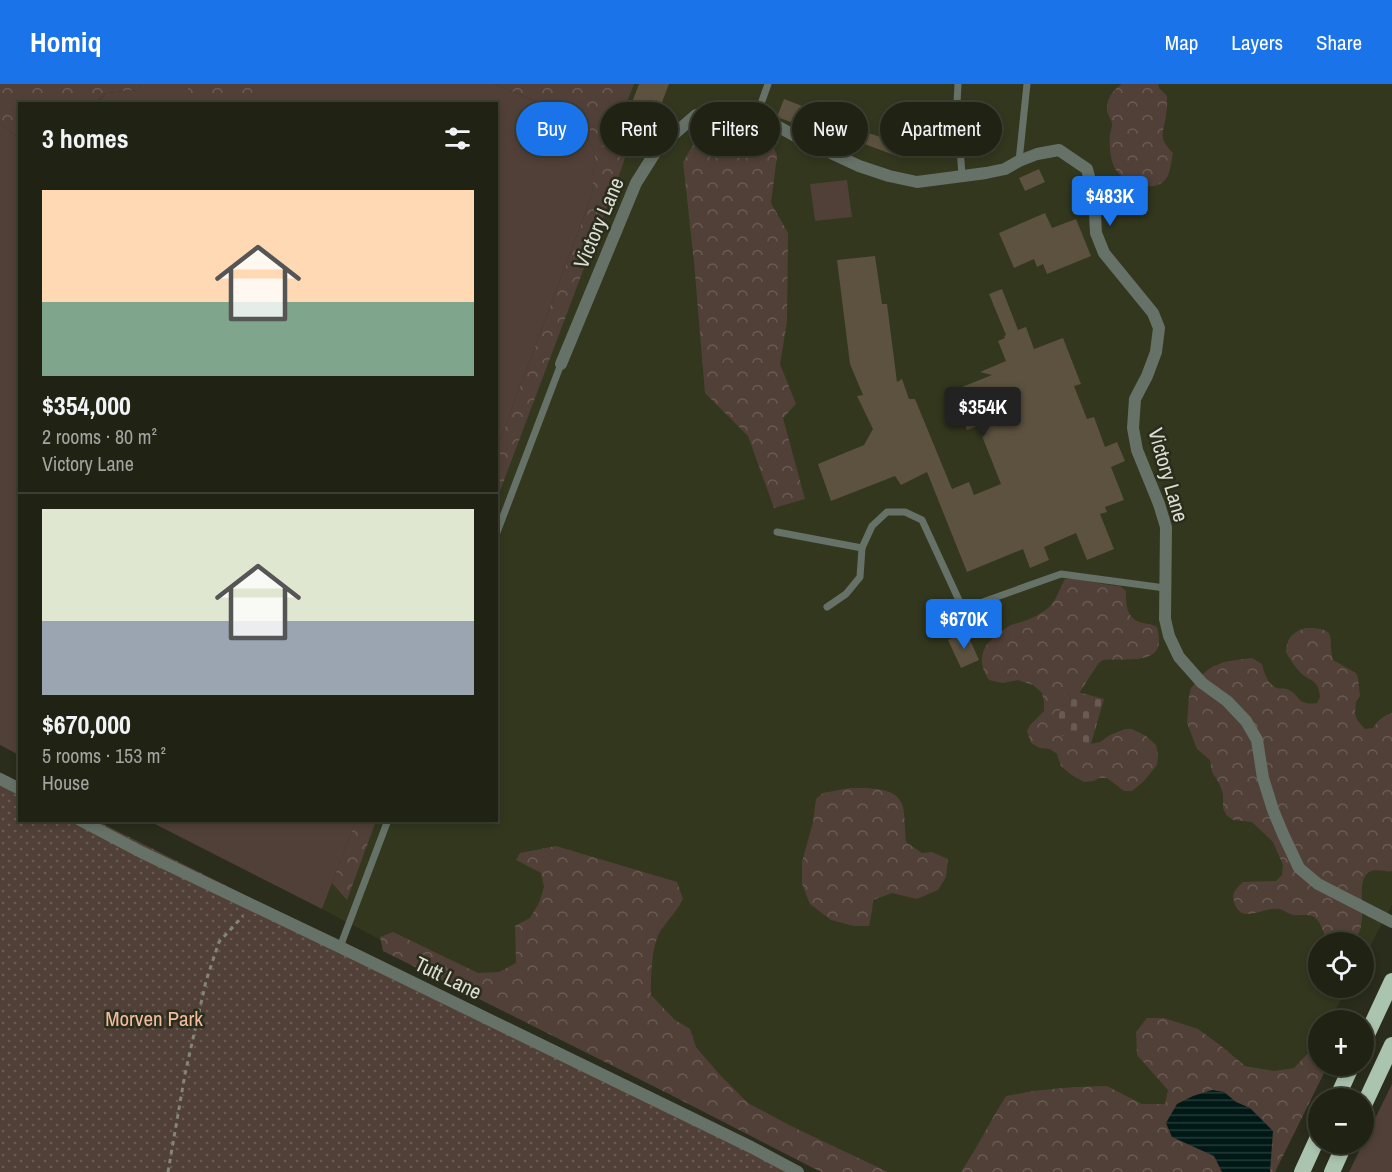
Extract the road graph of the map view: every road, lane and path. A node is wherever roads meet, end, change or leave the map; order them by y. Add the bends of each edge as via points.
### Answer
1 (768, 84) edge
2 (958, 84) edge
3 (1027, 84) edge
4 (762, 102) edge
5 (690, 120) edge
6 (780, 128) edge
7 (1019, 161) junction
8 (962, 176) junction
9 (561, 364) joint
10 (498, 530) edge
11 (777, 532) dead end
12 (862, 548) junction
13 (1165, 588) junction
14 (827, 608) dead end
15 (0, 779) edge
16 (18, 788) edge
17 (84, 822) edge
18 (387, 822) edge
19 (254, 906) junction
20 (1392, 922) edge
21 (340, 946) junction
22 (1392, 981) edge
23 (1374, 1020) edge
24 (1392, 1045) edge
25 (1372, 1088) edge
26 (1310, 1154) edge
27 (1341, 1154) edge
28 (168, 1172) edge
29 (798, 1172) edge
30 (1302, 1172) edge
31 (1332, 1172) edge

1 - 4 lane
2 - 8 lane
3 - 7 lane
5 - 9 street, Victory Lane via 658,148 636,183
6 - 8 street, Victory Lane via 859,166 889,176 916,182
7 - 8 street, Victory Lane via 1005,169
7 - 13 street, Victory Lane via 1059,150 1087,169 1094,196 1096,233 1104,253 1153,313 1159,328 1156,352 1135,399 1133,428 1137,450 1166,527
9 - 10 lane
11 - 12 lane
12 - 13 lane via 873,526 887,512 905,512 922,520 963,609 1061,574
12 - 14 lane via 860,577
13 - 20 street, Victory Lane via 1165,619 1179,657 1246,721 1257,740 1263,778 1299,868 1318,884
15 - 16 street
17 - 19 street, Tutt Lane
18 - 21 lane
19 - 21 street, Tutt Lane
19 - 28 path via 219,942 206,981
21 - 29 street, Tutt Lane
22 - 23 highway
24 - 25 highway
26 - 30 highway
27 - 31 highway

